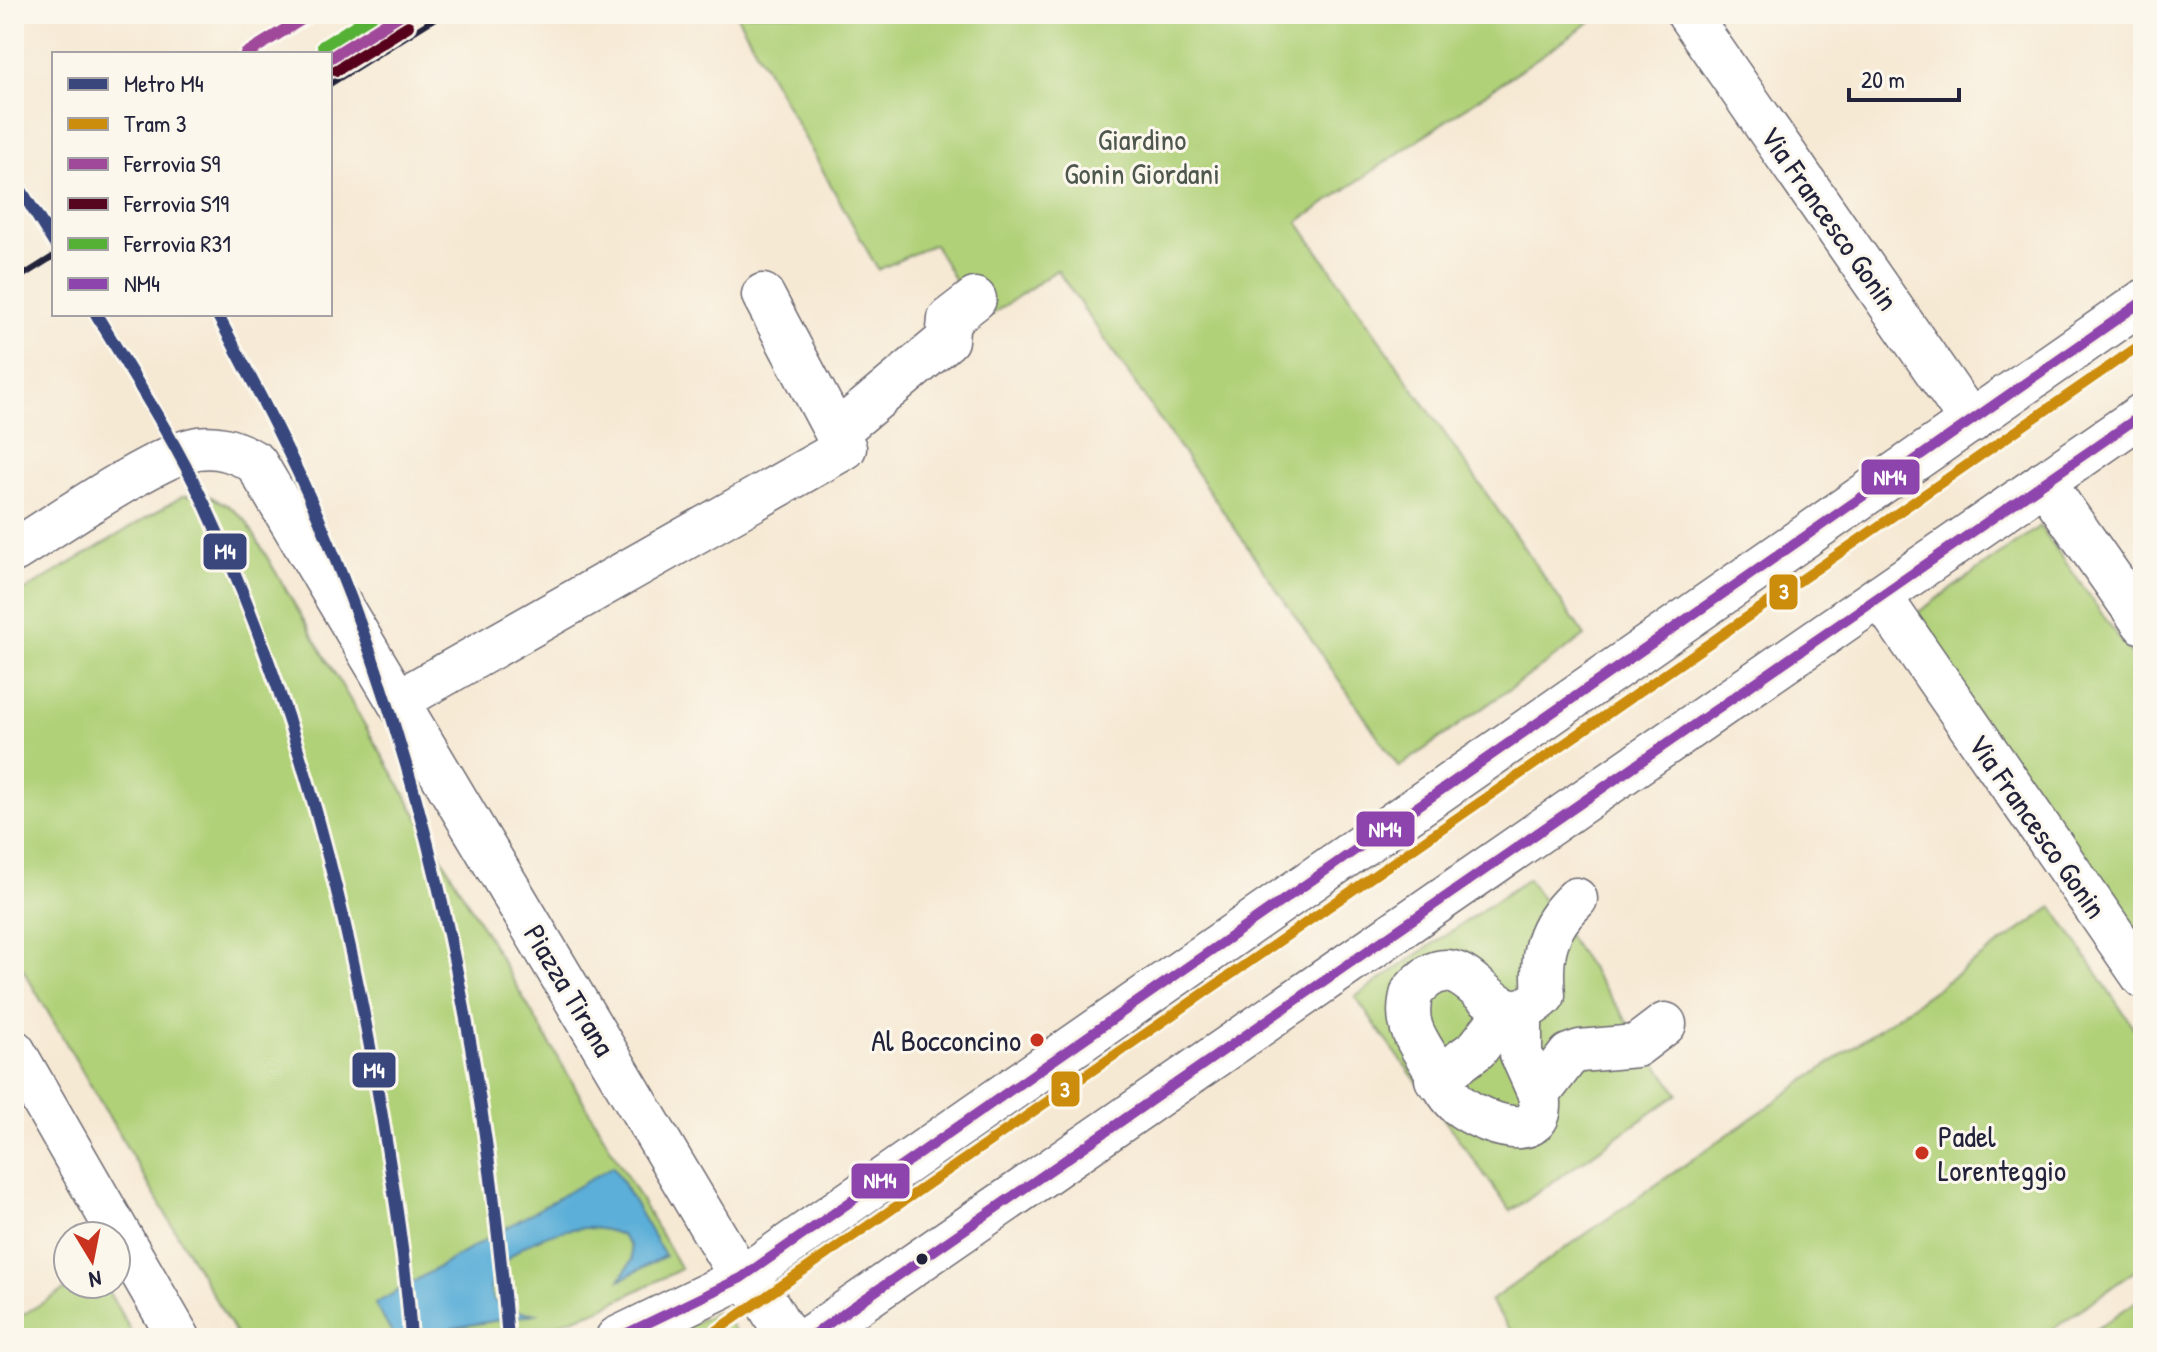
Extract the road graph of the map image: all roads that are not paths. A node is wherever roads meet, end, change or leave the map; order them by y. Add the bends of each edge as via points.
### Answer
1 (1688, 14) edge
2 (763, 295) dead end
3 (975, 299) dead end
4 (2143, 301) edge
5 (2143, 414) edge
6 (1971, 422) junction
7 (836, 433) junction
8 (2044, 482) junction
9 (14, 551) edge
10 (1880, 596) junction
11 (2143, 623) edge
12 (398, 701) junction
13 (1576, 899) dead end
14 (2143, 977) edge
15 (1513, 1011) junction
16 (1665, 1024) dead end
17 (14, 1051) edge
18 (1436, 1079) junction
19 (1539, 1094) junction
20 (741, 1278) junction
21 (179, 1338) edge
22 (617, 1338) edge
23 (788, 1338) edge
24 (808, 1338) edge

1 - 6 street, Via Francesco Gonin
2 - 7 street
3 - 7 street via 949,319 947,340
4 - 6 street
5 - 8 street
6 - 20 street
7 - 12 street via 845,448
8 - 10 street
8 - 11 street
9 - 12 street, Piazza Tirana via 174,455 213,447 238,452 256,463
10 - 14 street, Via Francesco Gonin
10 - 24 street
12 - 20 street, Piazza Tirana
13 - 15 street via 1554,920 1542,977 1544,995
15 - 18 street via 1477,1049
15 - 18 street via 1448,969 1422,980 1412,992 1408,1023 1417,1046 1435,1068
15 - 19 street via 1521,1054
16 - 19 street via 1636,1046 1569,1055
17 - 21 street
18 - 19 street via 1456,1102 1502,1128 1523,1127 1537,1119
20 - 22 street
20 - 23 street, Piazza Tirana via 764,1298

